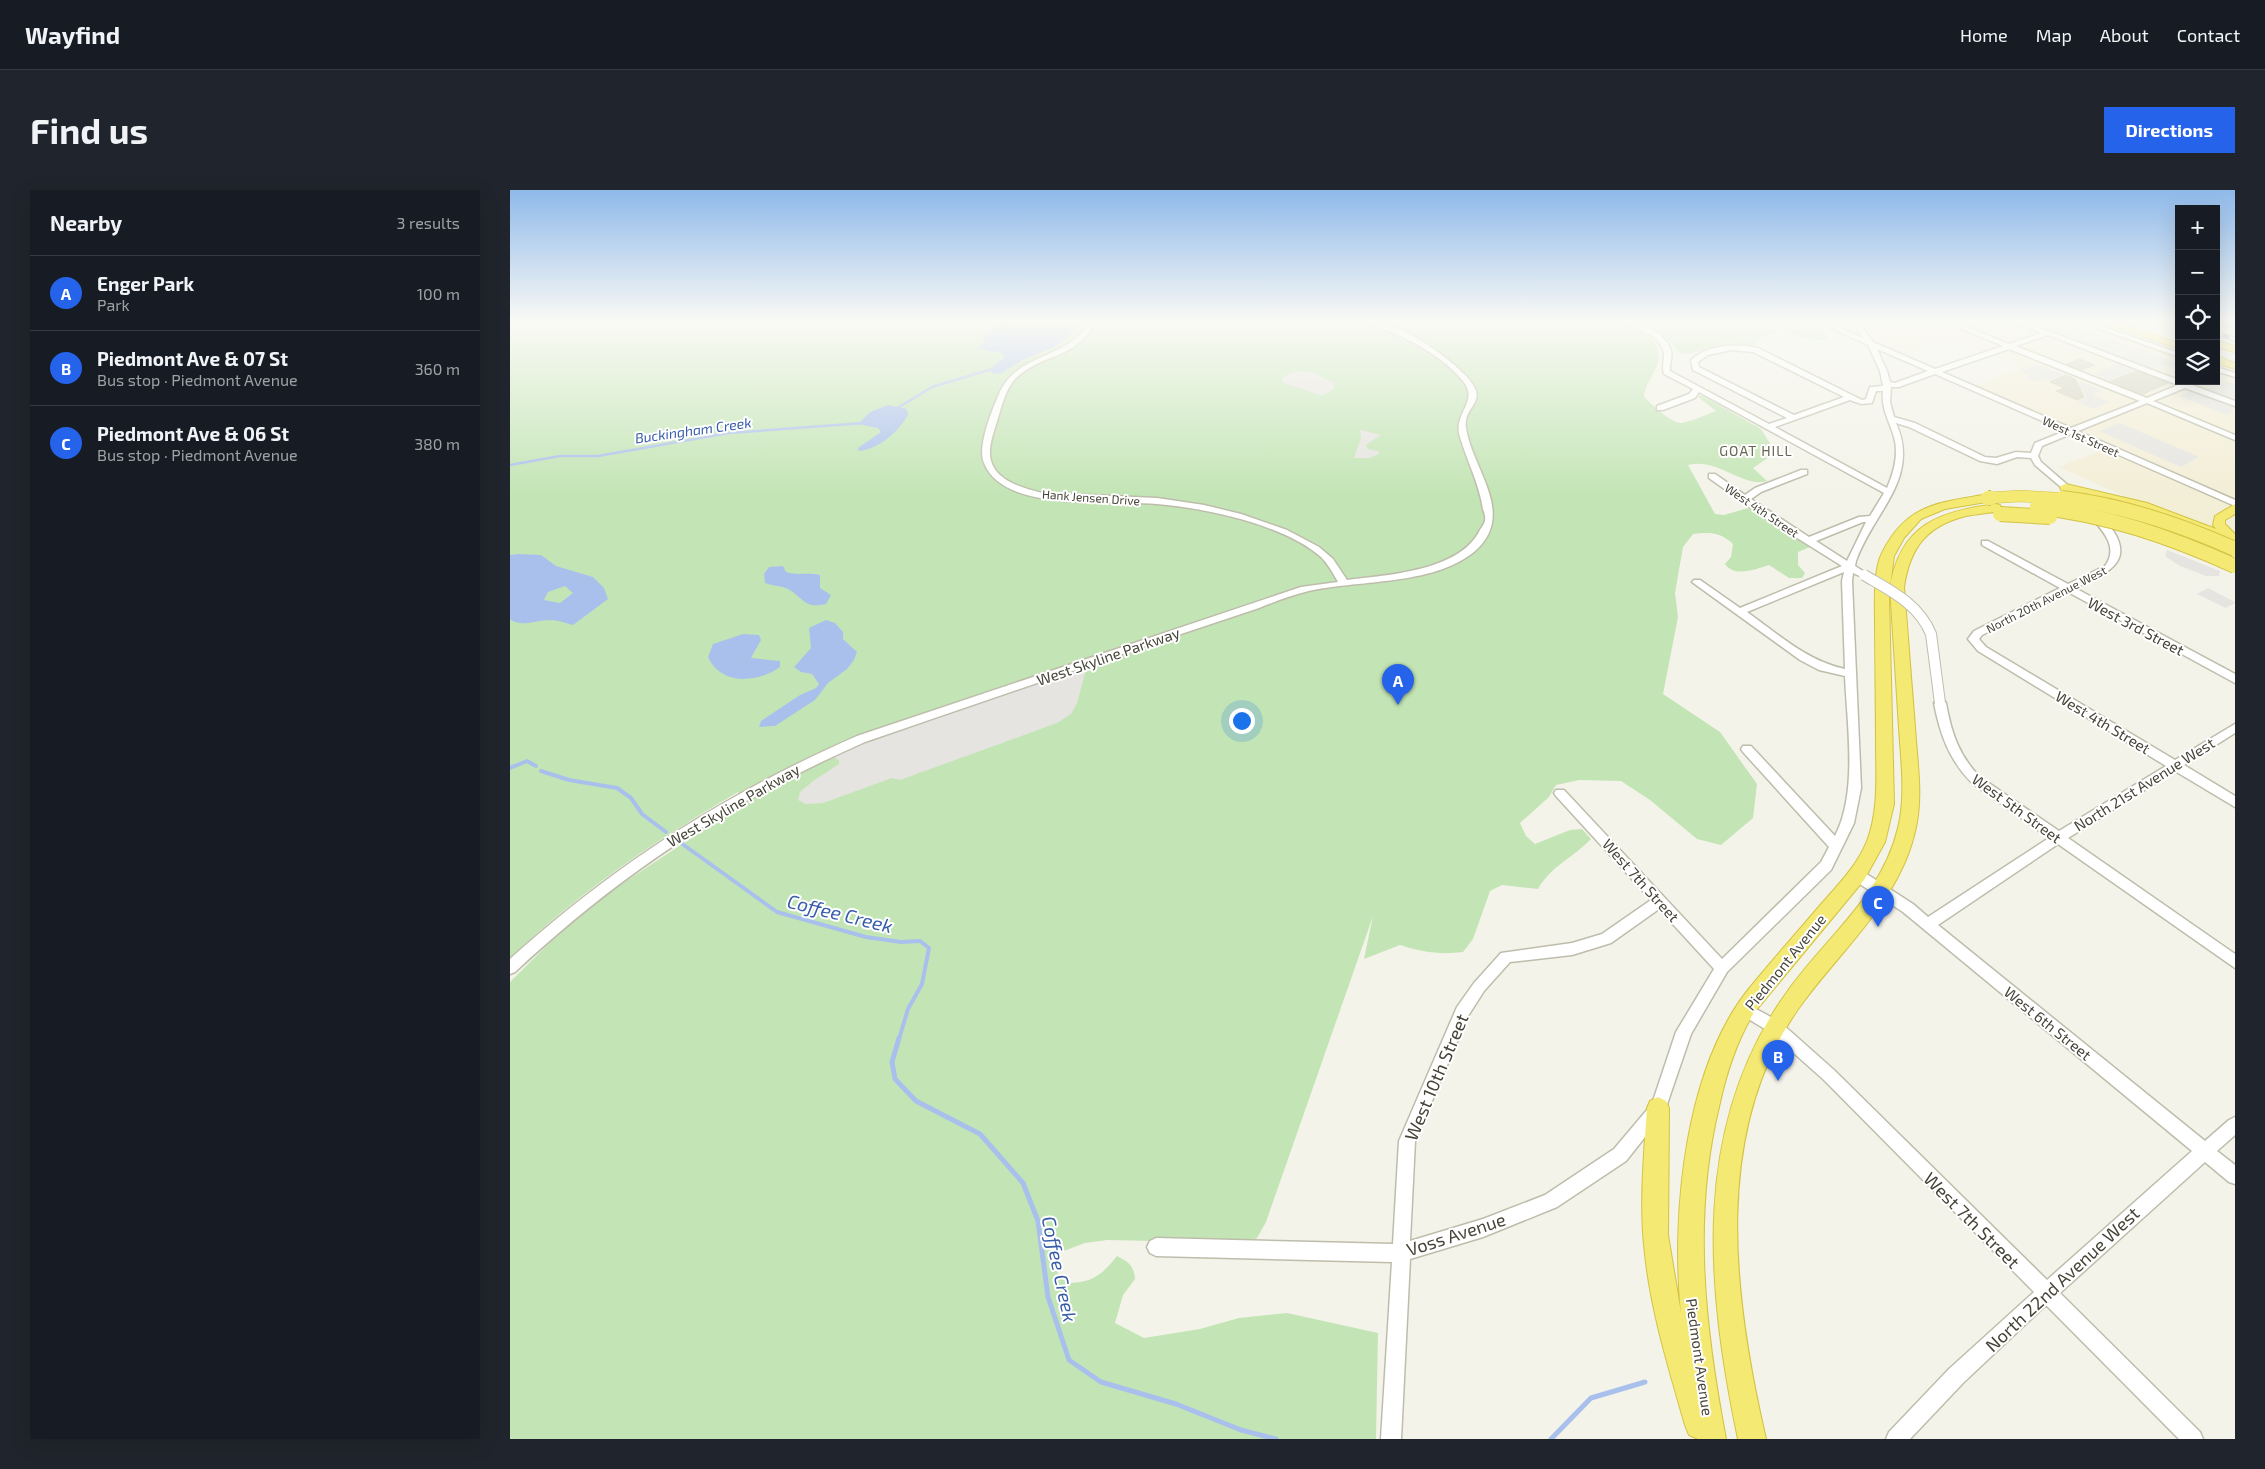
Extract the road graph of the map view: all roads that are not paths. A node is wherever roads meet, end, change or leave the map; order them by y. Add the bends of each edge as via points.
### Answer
1 (1012, 378) edge
2 (1463, 378) edge
3 (1678, 378) edge
4 (1716, 378) edge
5 (1811, 378) edge
6 (1884, 378) edge
7 (1913, 378) edge
8 (1951, 378) edge
9 (2090, 378) edge
10 (2185, 385) joint
11 (1887, 386) junction
12 (1697, 389) junction
13 (1850, 398) junction
14 (2145, 400) junction
15 (2235, 404) edge
16 (1660, 408) dead end
17 (1793, 418) junction
18 (1891, 419) junction
19 (1769, 427) junction
20 (2071, 431) junction
21 (2235, 438) edge
22 (2034, 456) junction
23 (1804, 472) dead end
24 (1712, 476) dead end
25 (2066, 488) junction
26 (1890, 492) junction
27 (1744, 500) junction
28 (2235, 503) edge
29 (1994, 505) junction
30 (2235, 508) edge
31 (1873, 519) junction
32 (1911, 532) junction
33 (1808, 540) junction
34 (2235, 542) edge
35 (1985, 543) dead end
36 (2235, 548) edge
37 (2235, 556) edge
38 (1849, 566) junction
39 (2235, 566) edge
40 (1864, 575) joint
41 (2235, 575) edge
42 (1697, 582) dead end
43 (1344, 583) junction
44 (2067, 589) junction
45 (1739, 612) junction
46 (1973, 639) joint
47 (1850, 674) junction
48 (2235, 679) edge
49 (2235, 728) edge
50 (1747, 749) dead end
51 (2173, 765) junction
52 (1560, 793) dead end
53 (2235, 802) edge
54 (2058, 838) junction
55 (1837, 847) junction
56 (1857, 876) junction
57 (1883, 890) junction
58 (1660, 901) junction
59 (1928, 924) junction
60 (2235, 962) edge
61 (510, 968) edge
62 (1722, 968) junction
63 (1745, 1009) junction
64 (1774, 1027) junction
65 (1658, 1108) junction
66 (2235, 1125) edge
67 (2205, 1152) junction
68 (2235, 1176) edge
69 (1156, 1246) dead end
70 (1400, 1253) junction
71 (2047, 1295) junction
72 (1391, 1439) edge
73 (1704, 1439) edge
74 (1712, 1439) edge
75 (1752, 1439) edge
76 (1896, 1439) edge
77 (2193, 1439) edge

1 - 43 street, Hank Jensen Drive via 1004,390 985,453 989,466 999,479 1024,491 1053,496 1146,500 1240,517 1278,530 1324,555
2 - 43 street, West Skyline Parkway via 1473,390 1473,398 1461,423 1463,435 1484,489 1490,520 1480,540 1470,550 1441,566
3 - 12 street
4 - 17 street
5 - 13 street
6 - 11 street
7 - 11 street
8 - 20 street, West 1st Street
9 - 14 street
10 - 14 street
10 - 15 street
11 - 13 street via 1873,389 1866,402
11 - 18 street via 1886,406
12 - 16 street via 1692,396
12 - 19 street
13 - 17 street
14 - 20 street
14 - 21 street
17 - 19 street
18 - 22 street via 1912,425 1983,459 1997,461 2016,454
18 - 26 street via 1900,450
19 - 26 street
20 - 22 street via 2038,446
20 - 28 street, West 1st Street
22 - 25 street, North 20th Avenue West via 2041,468
23 - 27 street via 1755,491
24 - 27 street, West 4th Street
25 - 34 highway via 2120,497 2156,508
25 - 44 street, North 20th Avenue West via 2104,525 2113,537 2116,554 2108,568
26 - 31 street
27 - 33 street, West 4th Street
29 - 32 highway
29 - 32 highway via 1959,504 1935,512
29 - 36 highway, bridge via 2020,496 2058,497 2126,508 2176,523
29 - 37 highway, bridge via 2037,500 2095,508 2163,527
29 - 39 highway, bridge via 2054,509 2116,520 2178,540
29 - 41 highway, bridge via 2120,531
30 - 34 highway via 2219,519 2219,524
31 - 33 street via 1862,519
31 - 38 street
32 - 56 highway, Piedmont Avenue via 1889,550 1882,584 1885,804 1876,842
32 - 57 highway, Piedmont Avenue via 1897,586 1911,788 1910,816 1899,860
33 - 38 street, West 4th Street
35 - 44 street, West 3rd Street
38 - 40 street, West 4th Street
38 - 45 street
38 - 47 street via 1846,595
40 - 54 street, West 5th Street, bridge via 1909,603 1927,623 1946,739 1962,766 1981,784
42 - 45 street
43 - 61 street, West Skyline Parkway via 1304,589 1258,604 861,739 820,756 750,791 634,866 558,923
44 - 46 street, North 20th Avenue West via 1978,633
44 - 48 street, West 3rd Street
45 - 47 street via 1810,662
46 - 51 street, West 4th Street via 1982,648
47 - 55 street via 1855,788 1848,824
49 - 51 street, North 21st Avenue West
50 - 55 street
51 - 53 street, West 4th Street
51 - 54 street, North 21st Avenue West
52 - 58 street, West 7th Street
54 - 59 street, North 21st Avenue West
54 - 60 street, West 5th Street
55 - 62 street via 1826,866
56 - 57 street, West 6th Street
56 - 63 highway, Piedmont Avenue
57 - 59 street, West 6th Street
57 - 64 highway, Piedmont Avenue via 1813,971
58 - 62 street, West 7th Street
58 - 70 street, West 10th Street via 1606,939 1572,949 1506,957 1479,987 1446,1045 1407,1141
59 - 67 street, West 6th Street
62 - 65 street via 1684,1032
63 - 64 street, West 7th Street
63 - 74 highway, Piedmont Avenue via 1718,1066 1701,1124 1688,1232 1692,1308
64 - 71 street, West 7th Street via 1828,1075
64 - 75 highway, Piedmont Avenue via 1750,1079 1732,1146 1724,1244 1742,1397
65 - 70 street, Voss Avenue via 1620,1155 1551,1201 1483,1228
65 - 73 highway via 1654,1207 1658,1255 1684,1374
66 - 67 street, North 22nd Avenue West
67 - 68 street, West 6th Street
67 - 71 street, North 22nd Avenue West via 2130,1216
69 - 70 street, Voss Avenue
70 - 72 street, West 10th Street
71 - 76 street, North 22nd Avenue West via 1956,1376
71 - 77 street, West 7th Street

